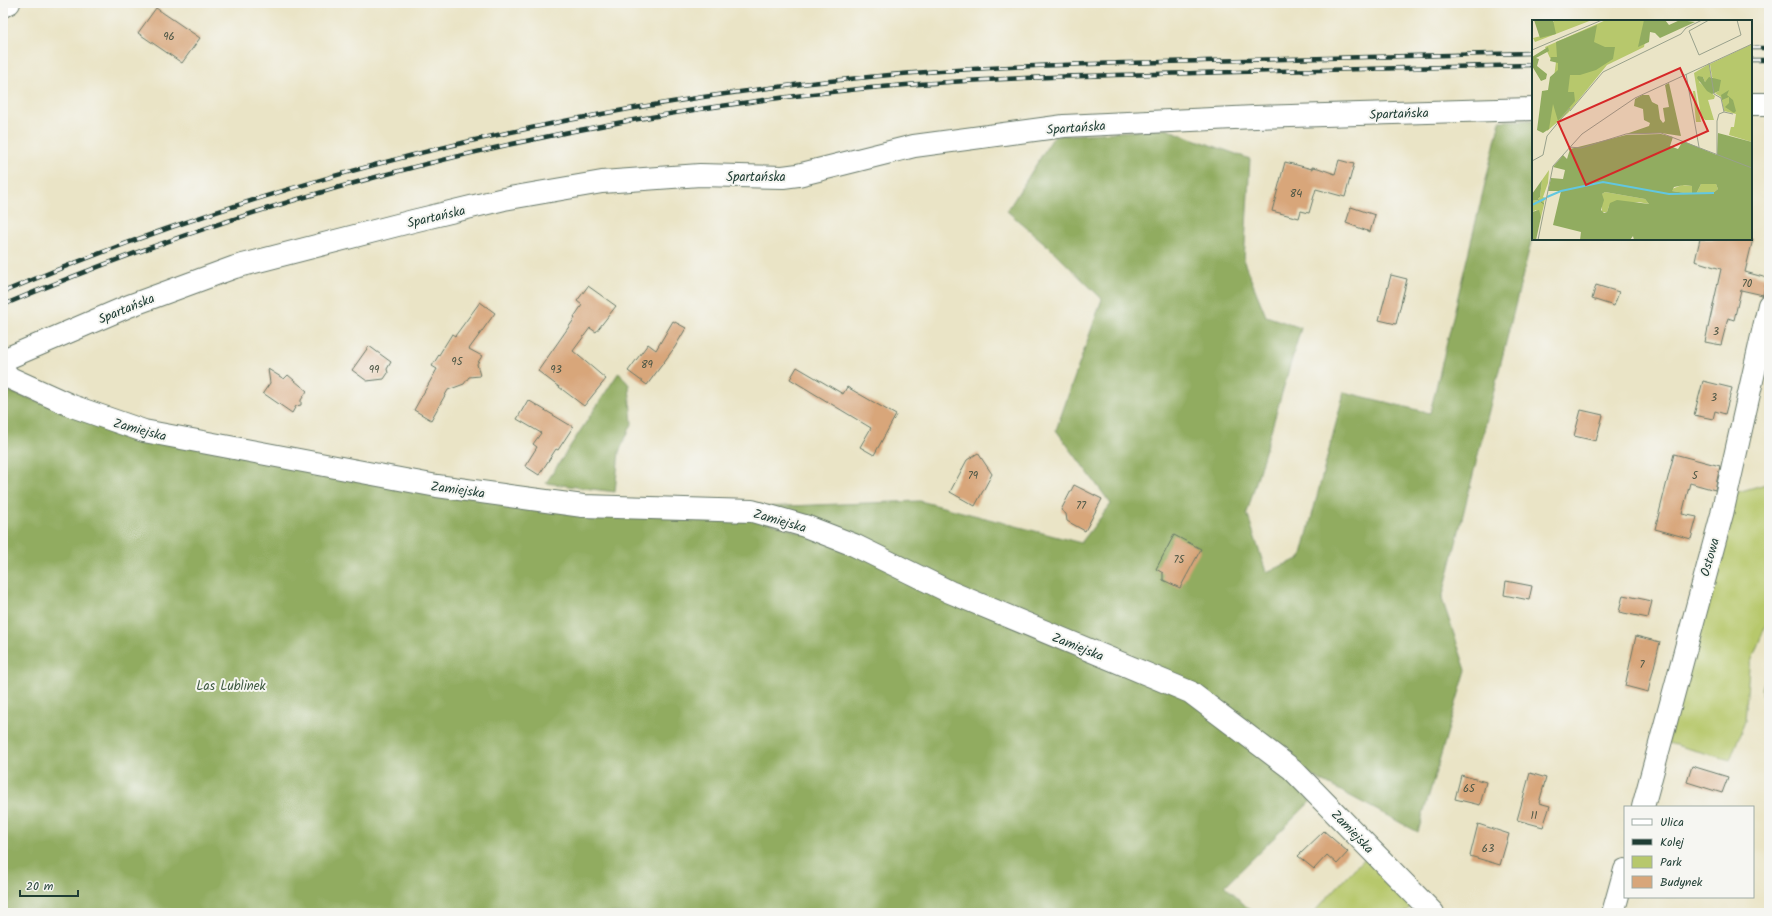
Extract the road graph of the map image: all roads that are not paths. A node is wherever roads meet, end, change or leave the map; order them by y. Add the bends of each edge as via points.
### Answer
1 (9, 3) edge
2 (3, 6) edge
3 (1752, 104) edge
4 (1769, 104) edge
5 (1532, 109) edge
6 (1769, 305) edge
7 (3, 360) edge
8 (3, 370) edge
9 (1643, 806) edge
10 (1624, 873) edge
11 (1433, 913) edge
12 (1612, 913) edge

1 - 2 street
3 - 4 street
5 - 7 street, Spartańska via 1255,117 1064,126 914,146 791,176 700,175 584,185 504,199 234,267 129,306
6 - 9 street, Ostowa via 1722,514
8 - 11 street, Zamiejska via 10,378 72,406 144,431 437,486 583,506 752,511 805,526 854,545 950,592 1190,692 1292,769
10 - 12 street

